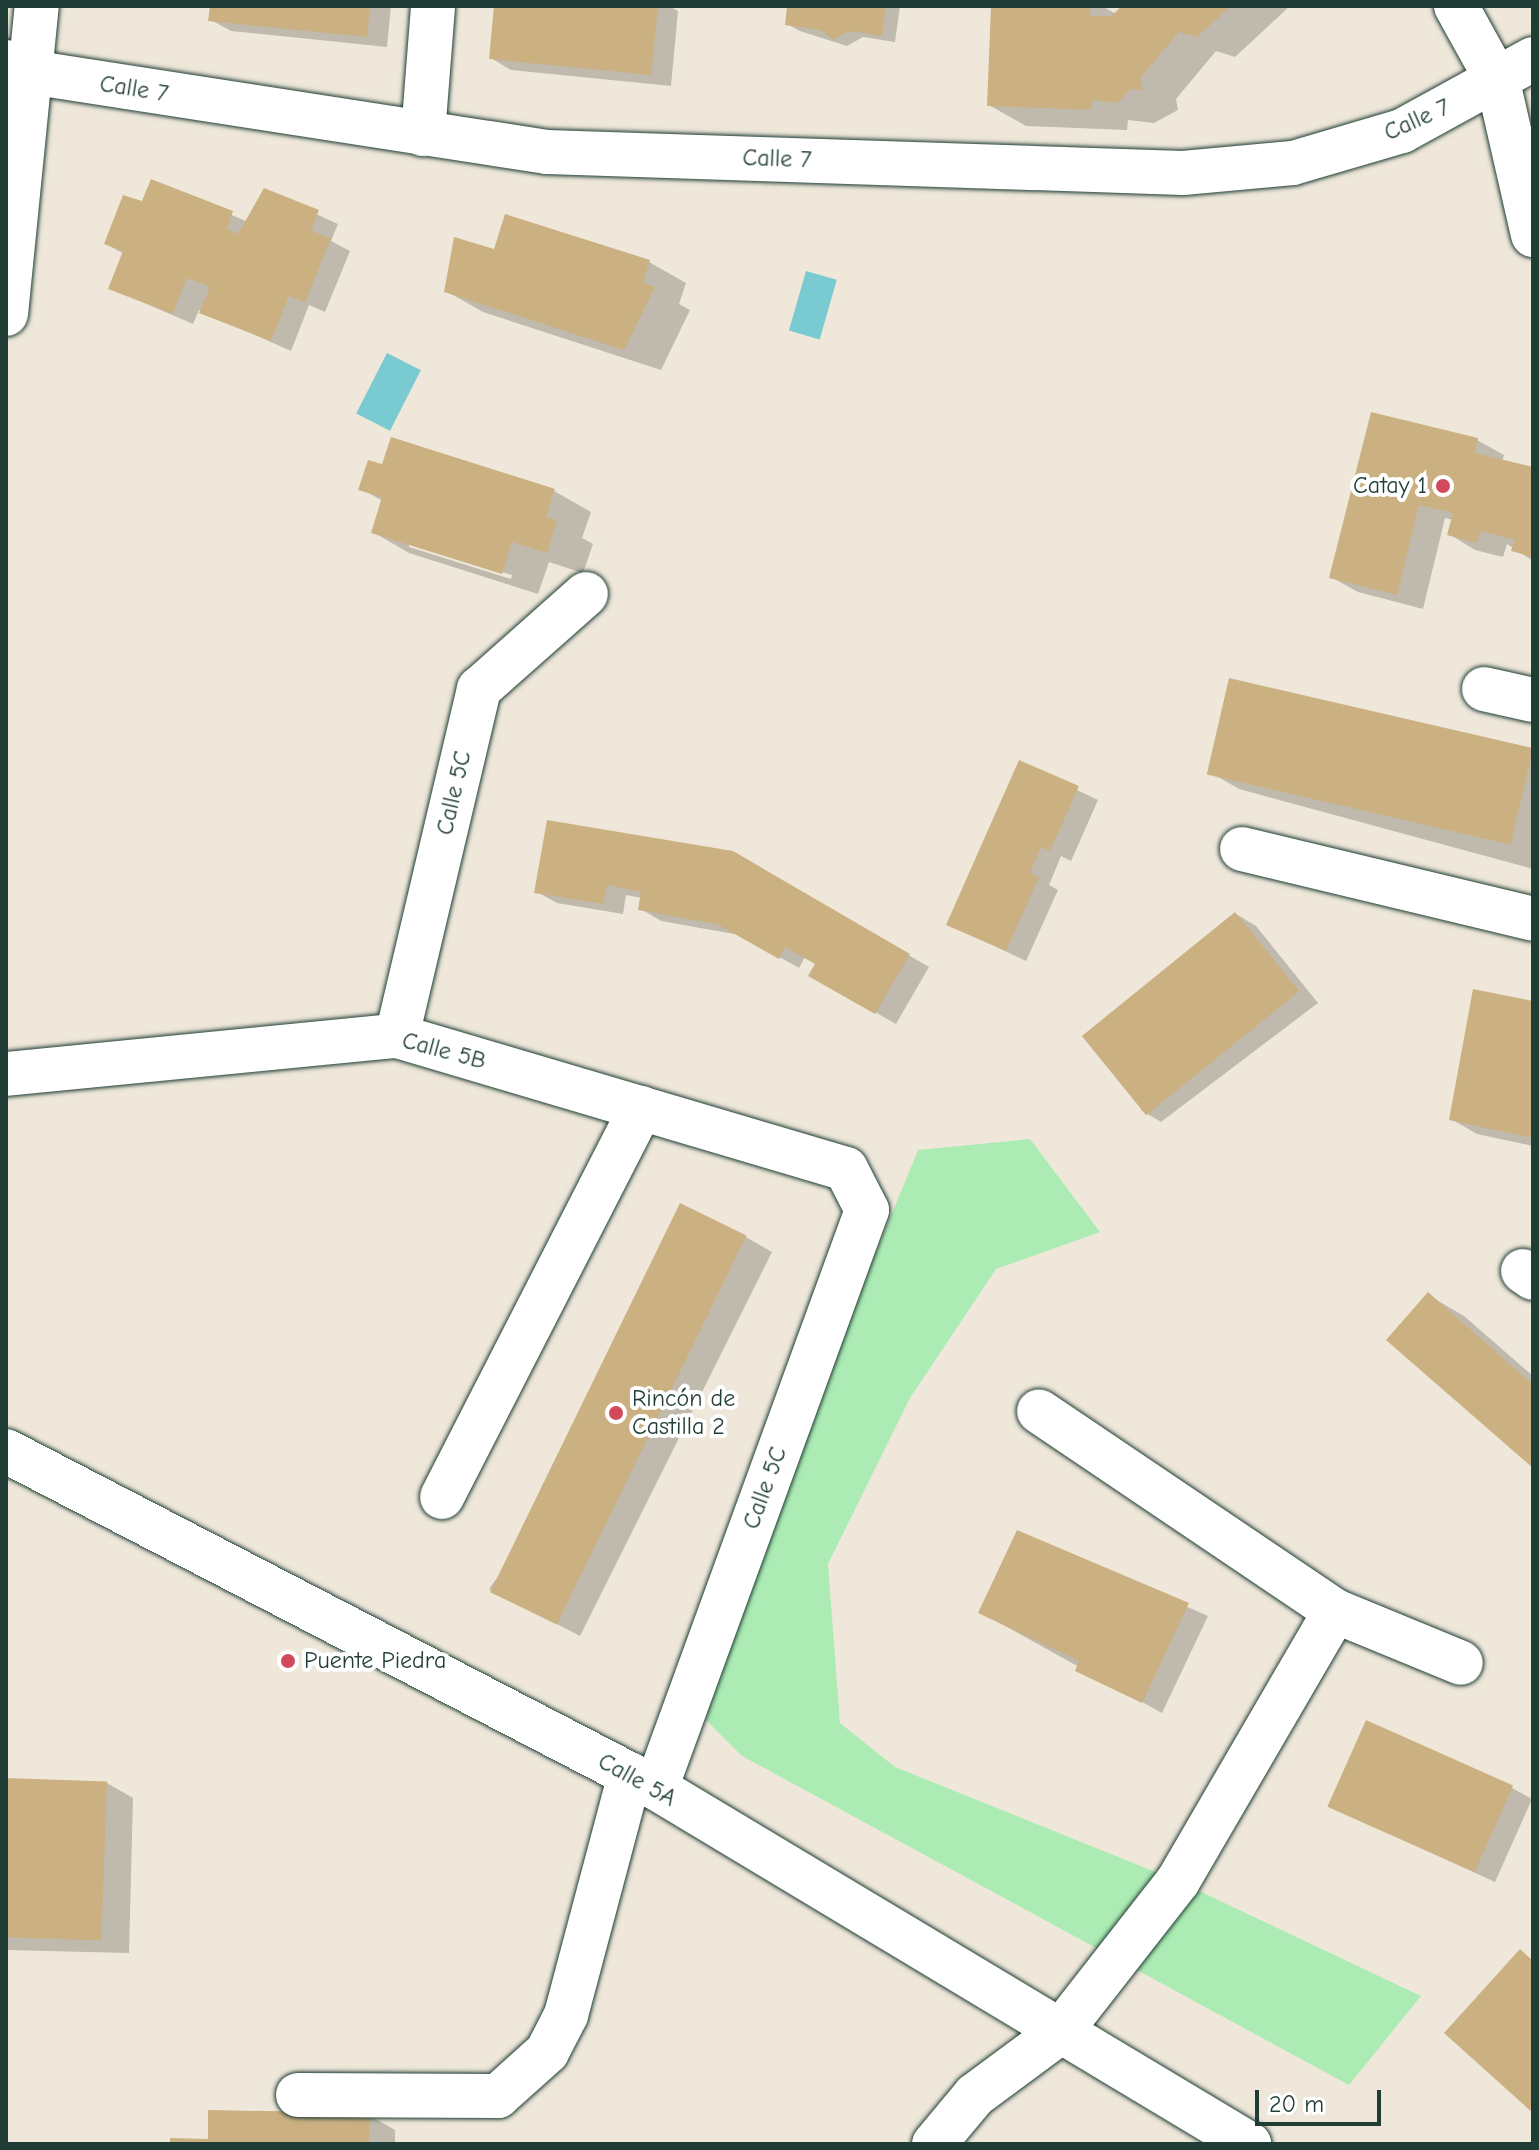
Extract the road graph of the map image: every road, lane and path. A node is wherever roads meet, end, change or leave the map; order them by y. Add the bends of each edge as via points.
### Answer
1 (37, 6) edge
2 (433, 6) edge
3 (1456, 6) edge
4 (18, 67) edge
5 (1515, 70) edge
6 (423, 134) junction
7 (1533, 235) edge
8 (6, 307) edge
9 (586, 594) dead end
10 (1484, 689) dead end
11 (1533, 700) edge
12 (1242, 849) dead end
13 (1533, 918) edge
14 (397, 1036) junction
15 (6, 1074) edge
16 (641, 1108) junction
17 (860, 1188) joint
18 (1039, 1411) dead end
19 (6, 1451) edge
20 (442, 1497) dead end
21 (1335, 1611) junction
22 (1461, 1663) dead end
23 (643, 1781) junction
24 (1060, 2032) junction
25 (298, 2095) dead end
26 (934, 2144) edge
27 (1249, 2144) edge

1 - 4 street
2 - 6 street
3 - 5 street
4 - 6 street, Calle 7
4 - 8 street
5 - 6 street, Calle 7 via 1402,131 1293,163 1183,173 547,152
5 - 7 street
9 - 14 street, Calle 5C via 479,689
10 - 11 street
12 - 13 street
14 - 15 street, Calle 5B
14 - 16 street, Calle 5B
16 - 17 street, Calle 5B via 846,1169
16 - 20 street
17 - 23 street, Calle 5C via 867,1210
18 - 21 street
19 - 23 street, Calle 5A
21 - 22 street
21 - 24 street via 1178,1881
23 - 24 street, Calle 5A
23 - 25 street, Calle 5C via 566,2015 547,2052 498,2096
24 - 26 street via 975,2095
24 - 27 street, Calle 5A

